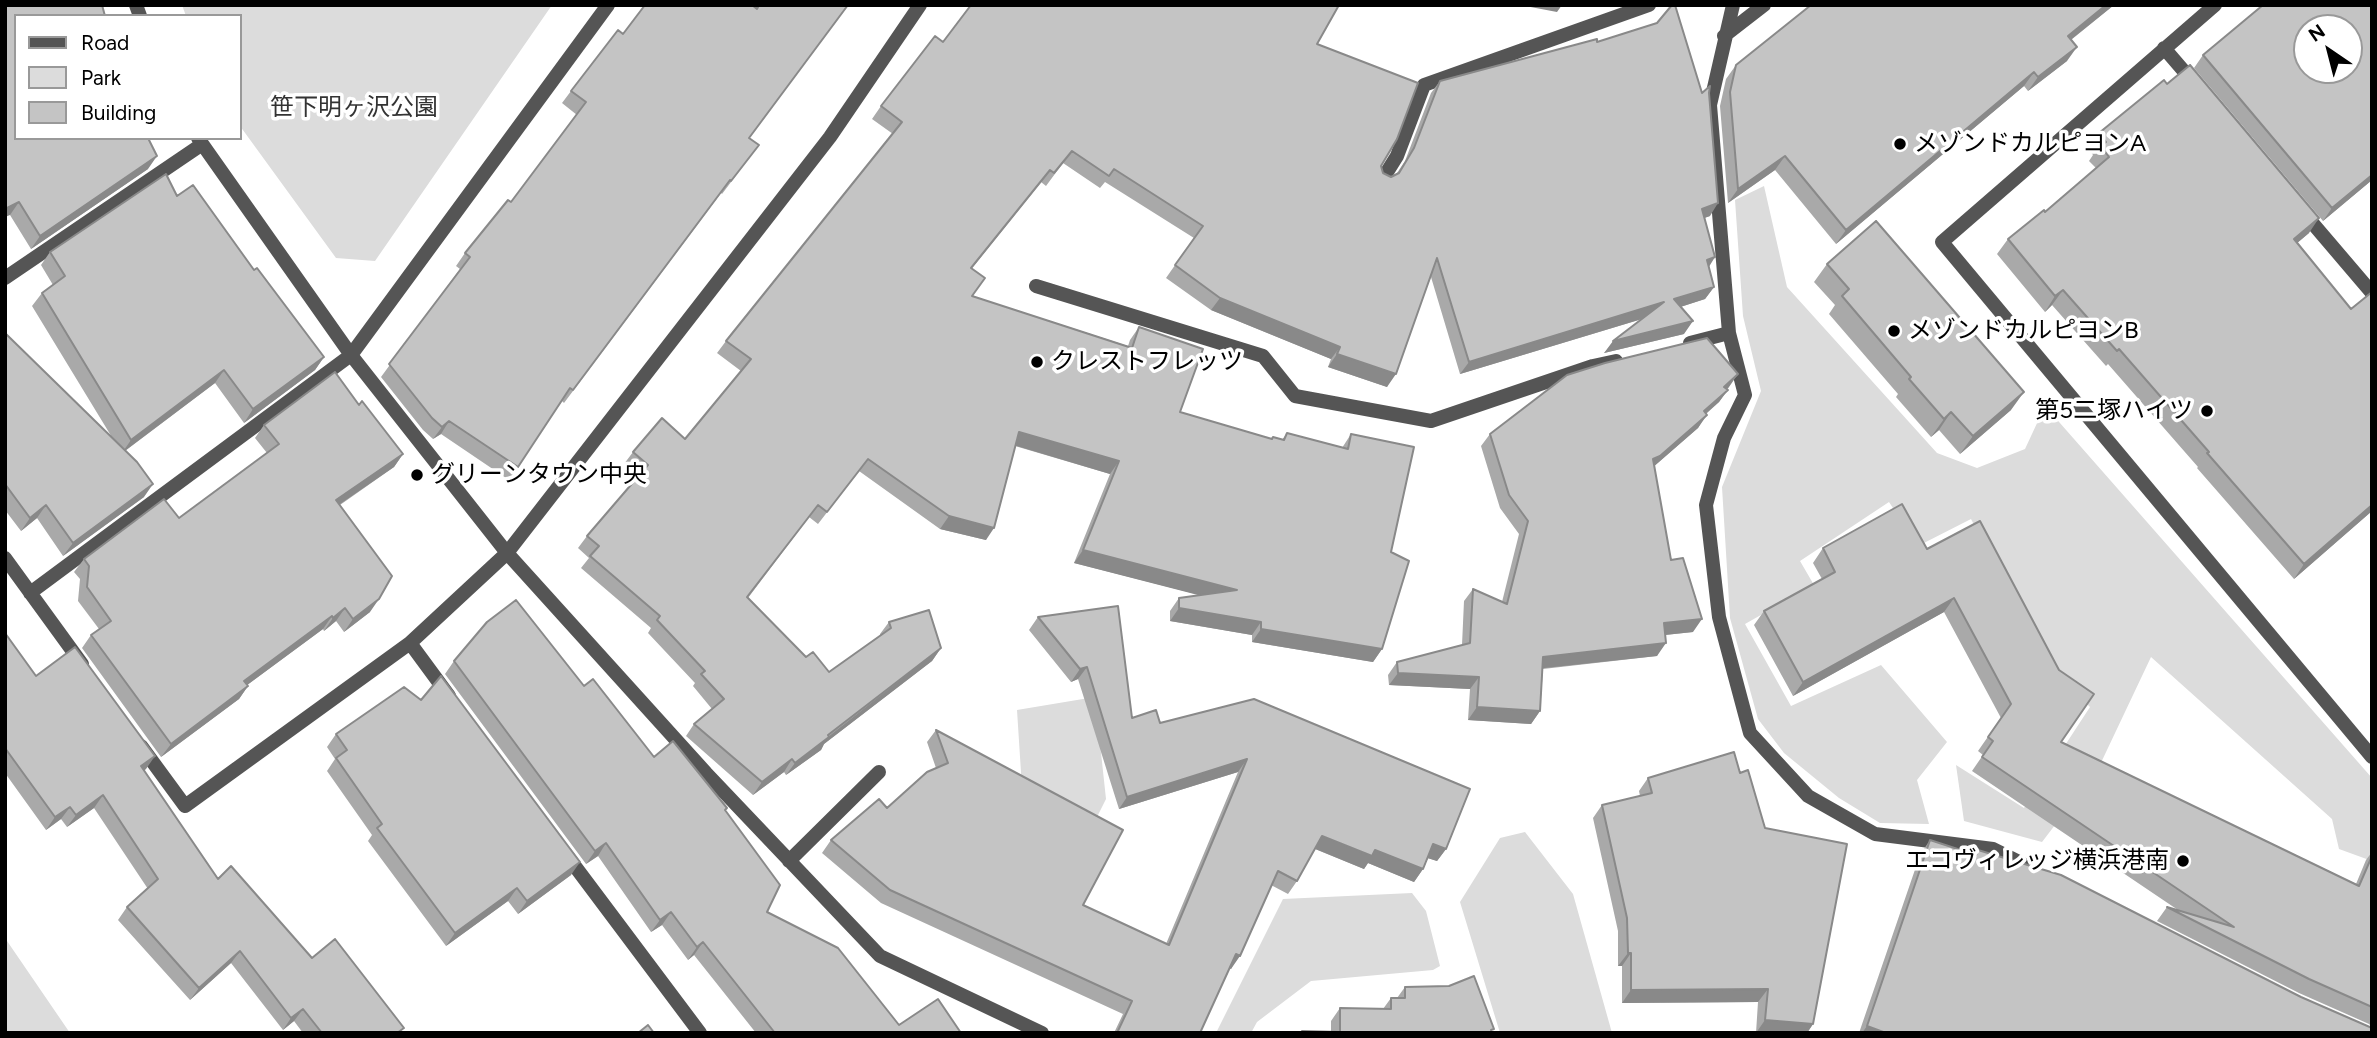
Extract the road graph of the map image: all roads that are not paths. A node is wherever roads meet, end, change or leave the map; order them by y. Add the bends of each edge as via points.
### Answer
1 (608, 5) edge
2 (920, 5) edge
3 (1649, 5) edge
4 (1732, 5) edge
5 (1764, 5) edge
6 (2215, 5) edge
7 (1724, 36) junction
8 (2164, 48) junction
9 (2200, 90) edge
10 (200, 141) edge
11 (1382, 180) edge
12 (2291, 197) edge
13 (5, 278) edge
14 (1036, 286) dead end
15 (2372, 293) edge
16 (1729, 333) junction
17 (1679, 345) edge
18 (351, 355) junction
19 (1630, 357) edge
20 (507, 553) junction
21 (5, 558) edge
22 (30, 593) junction
23 (410, 643) junction
24 (87, 671) edge
25 (459, 709) edge
26 (136, 739) edge
27 (2372, 757) edge
28 (879, 772) dead end
29 (556, 841) edge
30 (789, 861) junction
31 (2042, 874) edge
32 (700, 1033) edge
33 (1042, 1033) edge

1 - 18 street
2 - 20 street via 830,137
3 - 11 street via 1424,85 1397,156
4 - 7 street
5 - 7 street
6 - 8 street
7 - 16 street via 1710,105
8 - 9 street
8 - 27 street via 1942,242
10 - 13 street
10 - 18 street
12 - 15 street
14 - 19 street via 1263,356 1296,396 1431,421
16 - 17 street
16 - 31 street via 1745,395 1724,438 1706,505 1719,617 1750,733 1808,796 1875,834 1993,849
18 - 20 street
18 - 22 street
20 - 23 street
20 - 30 street
21 - 22 street
22 - 24 street
23 - 25 street
23 - 26 street via 185,806
28 - 30 street
29 - 32 street
30 - 33 street via 880,956

